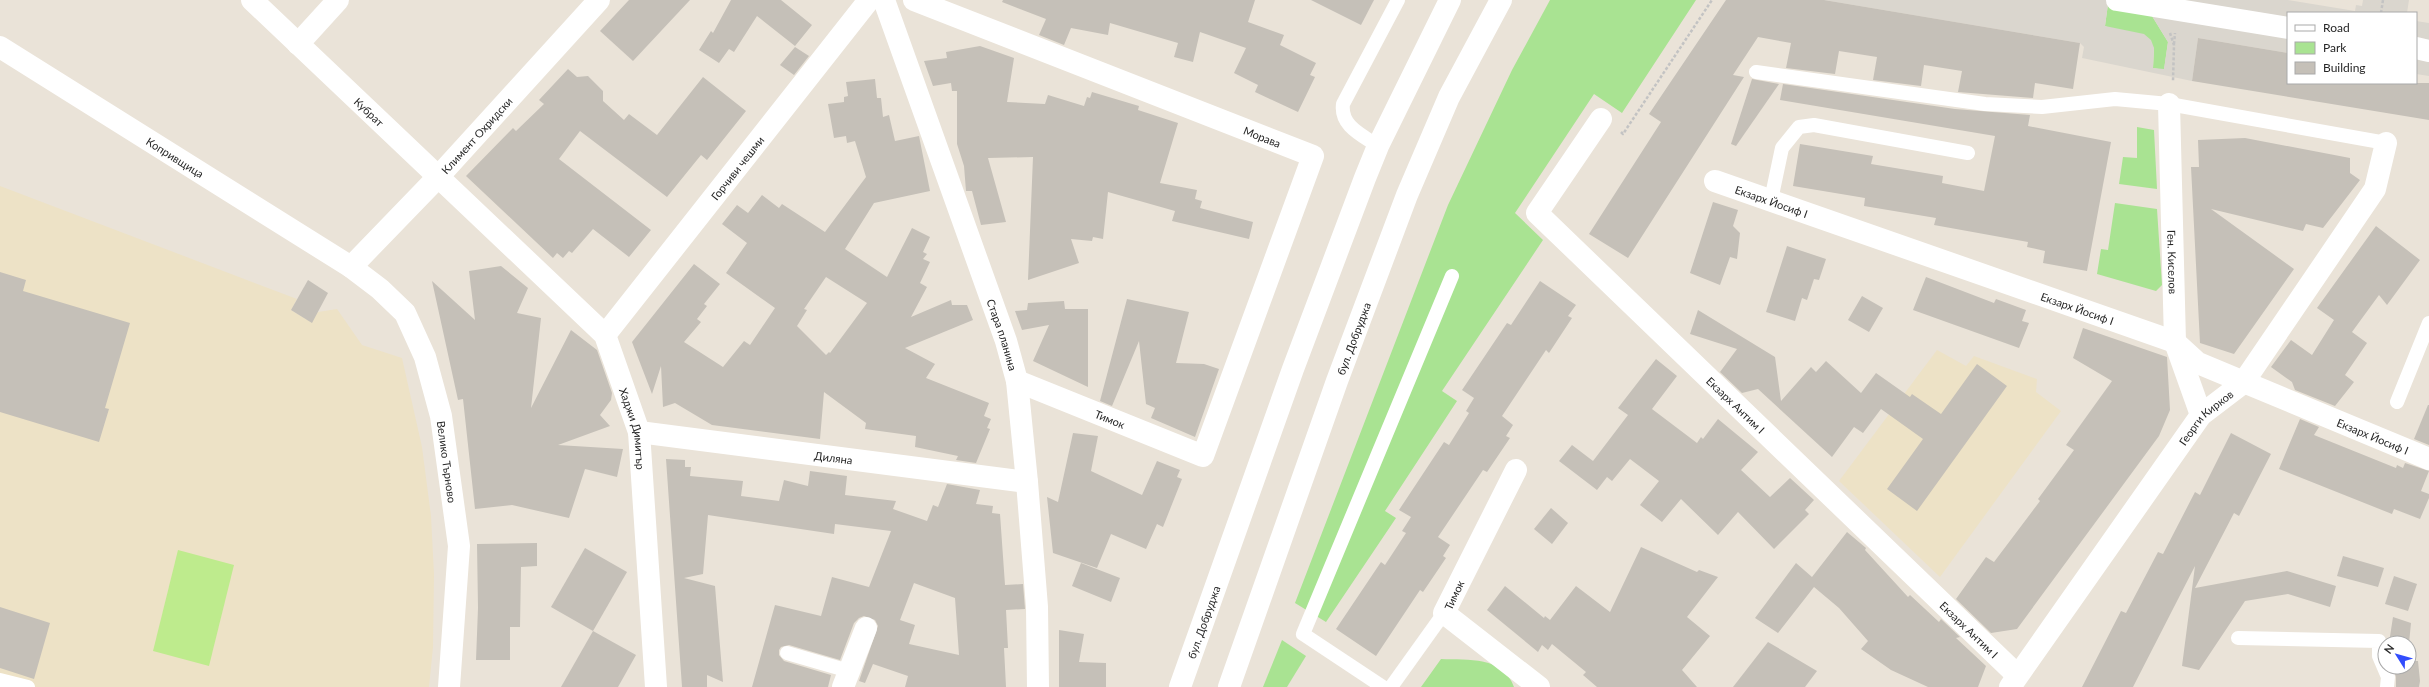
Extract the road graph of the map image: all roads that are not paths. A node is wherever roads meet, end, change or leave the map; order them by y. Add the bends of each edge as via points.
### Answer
1 (252, 0) edge
2 (338, 0) edge
3 (869, 0) edge
4 (884, 0) edge
5 (914, 0) edge
6 (1398, 0) edge
7 (1450, 0) edge
8 (1501, 0) edge
9 (2117, 0) edge
10 (592, 2) edge
11 (2287, 28) edge
12 (298, 44) junction
13 (0, 47) edge
14 (2417, 48) edge
15 (2429, 50) edge
16 (1756, 72) dead end
17 (2169, 104) junction
18 (1601, 119) road end
19 (2386, 143) joint
20 (1378, 146) junction
21 (1968, 153) dead end
22 (438, 177) junction
23 (1715, 181) dead end
24 (1770, 200) junction
25 (486, 224) joint
26 (351, 268) junction
27 (1452, 276) dead end
28 (2429, 323) edge
29 (605, 336) junction
30 (2175, 342) junction
31 (1017, 382) junction
32 (2243, 383) junction
33 (2397, 402) dead end
34 (2201, 415) junction
35 (639, 432) junction
36 (1203, 456) joint
37 (2429, 459) edge
38 (1516, 470) dead end
39 (1027, 482) junction
40 (1444, 613) junction
41 (866, 628) dead end
42 (2238, 638) dead end
43 (787, 653) dead end
44 (846, 679) edge
45 (0, 680) edge
46 (2014, 681) edge
47 (28, 687) edge
48 (449, 687) edge
49 (656, 687) edge
50 (1038, 687) edge
51 (1180, 687) edge
52 (1229, 687) edge
53 (1383, 687) edge
54 (1391, 687) edge
55 (1539, 687) edge
56 (2387, 687) edge

1 - 12 street, Кубрат
2 - 12 street
3 - 29 street, Горчиви чешми
4 - 31 street, Стара планина via 1006,341
5 - 36 street, Морава via 1313,156
6 - 20 lane via 1343,104 1342,114 1347,124
7 - 20 street, бул. Добруджа
8 - 52 street, бул. Добруджа via 1449,97 1407,195 1334,389
9 - 11 street
10 - 22 street, Климент Охридски
12 - 22 street, Кубрат
13 - 26 street, Копривщица
14 - 15 street
16 - 17 lane via 1985,104 2042,107 2115,99
17 - 19 lane
17 - 30 street, Ген. Киселов
18 - 46 street, Екзарх Антим I via 1537,213
19 - 32 street, Георги Кирков via 2375,189
20 - 51 street, бул. Добруджа via 1295,362
21 - 24 lane via 1814,125 1799,127 1782,148
22 - 25 street, Кубрат
22 - 26 street, Климент Охридски
23 - 24 street, Екзарх Йосиф I
24 - 30 street, Екзарх Йосиф I
25 - 29 street, Хаджи Димитър
26 - 48 street, Велико Търново via 380,289 405,313 425,357 441,416 459,546
27 - 53 lane via 1303,634
28 - 33 lane
29 - 35 street, Хаджи Димитър
30 - 32 street, Екзарх Йосиф I via 2198,363
30 - 34 street, Ген. Киселов
31 - 36 street, Тимок
31 - 39 street, Стара планина
32 - 34 street, Георги Кирков
32 - 37 street, Екзарх Йосиф I
34 - 46 street, Георги Кирков
35 - 39 street, Диляна
35 - 49 street, Хаджи Димитър
38 - 40 street, Тимок
39 - 50 street, Стара планина via 1036,607
40 - 54 lane
40 - 55 street, Тимок
41 - 44 street
42 - 56 lane via 2379,641 2379,656 2388,677
43 - 44 lane
45 - 47 lane

